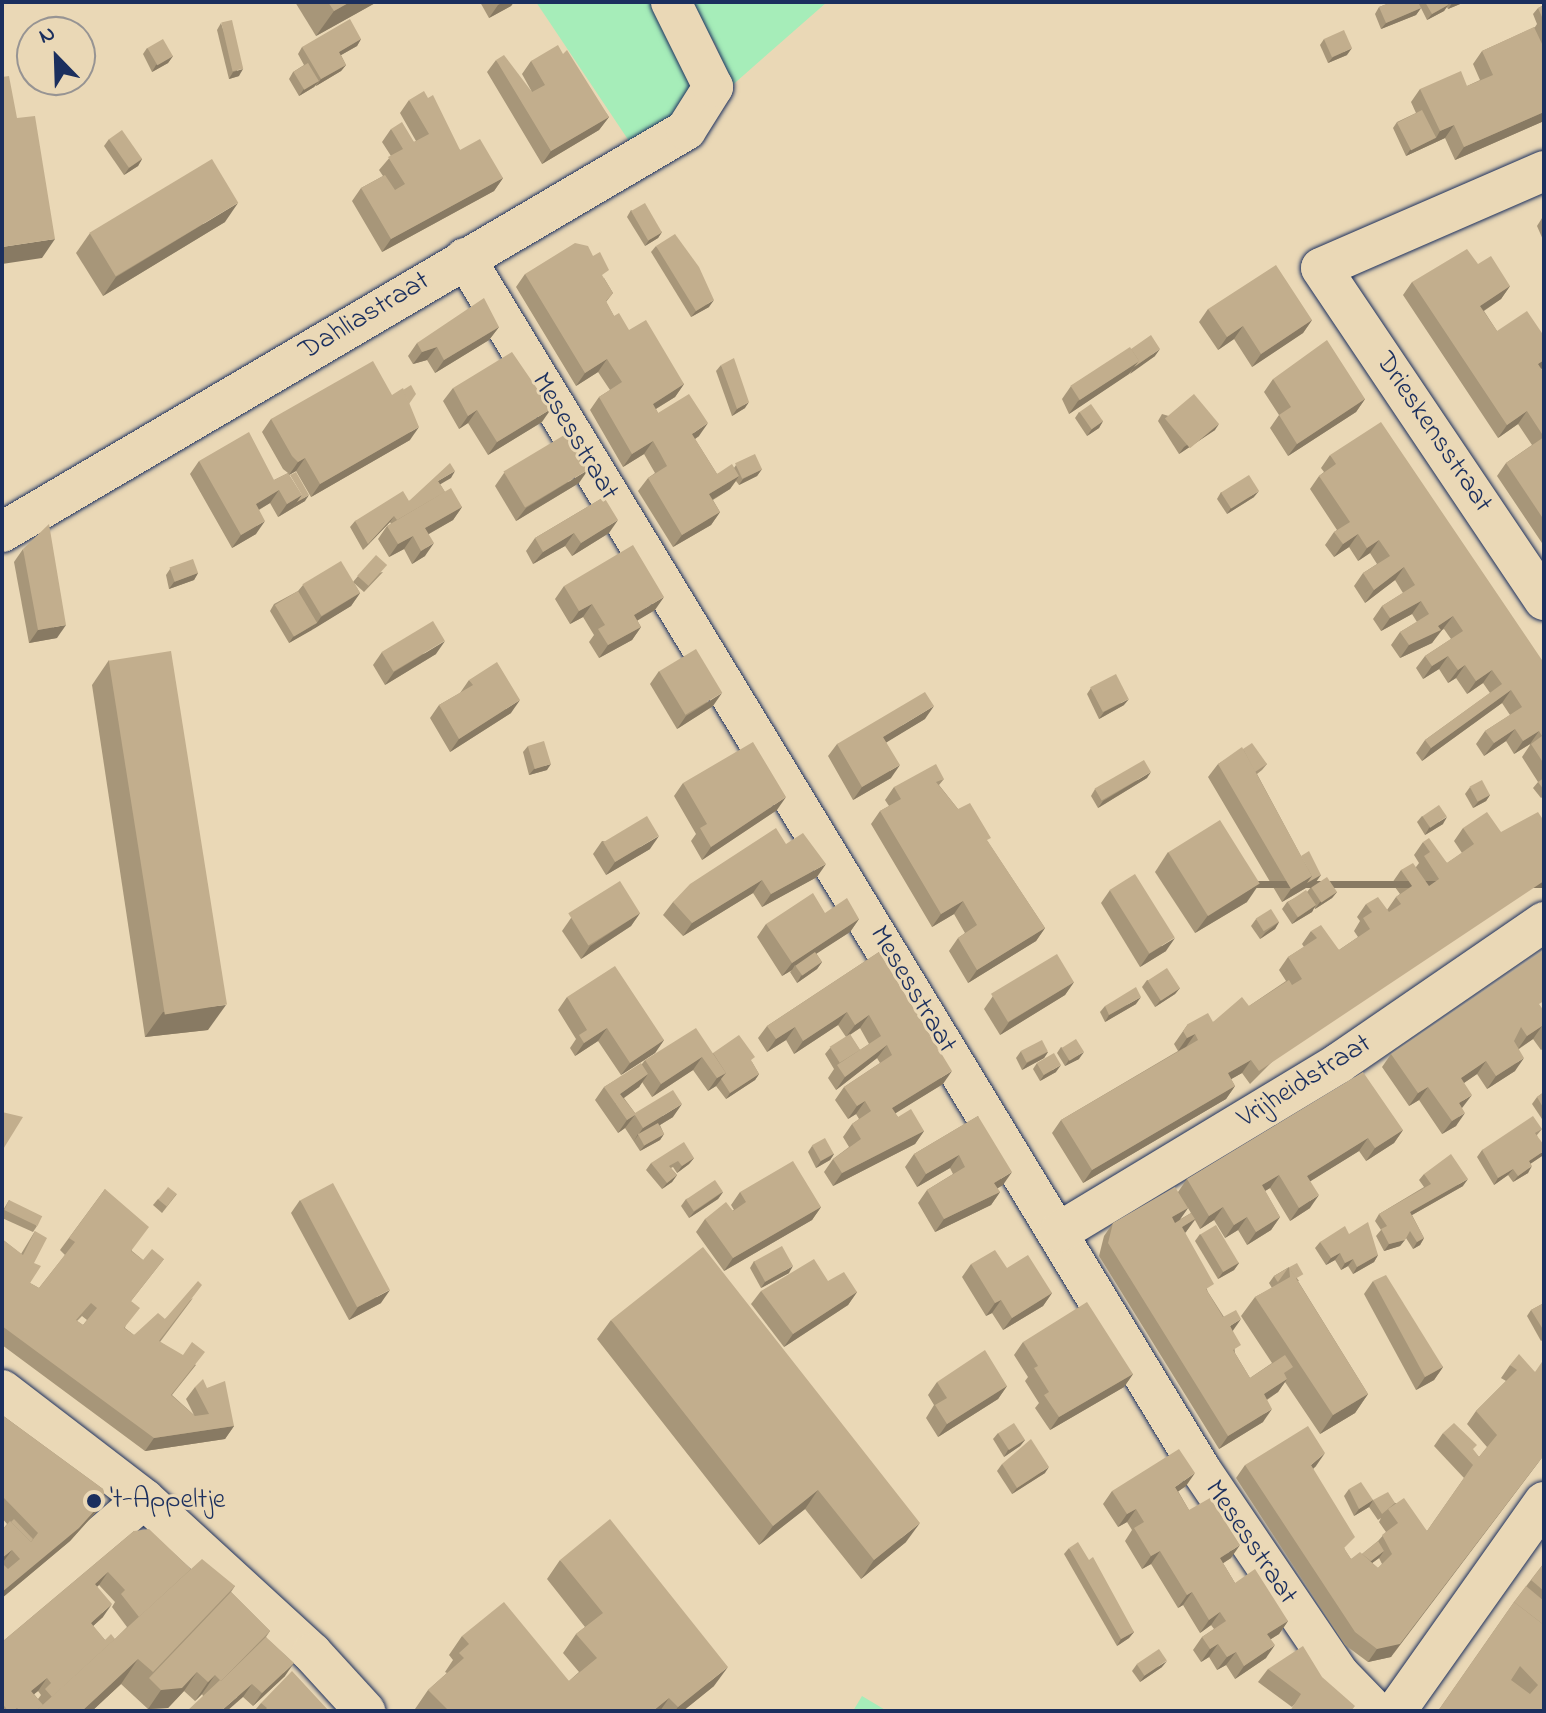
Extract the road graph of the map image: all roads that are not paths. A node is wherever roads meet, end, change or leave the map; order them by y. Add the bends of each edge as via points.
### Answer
1 (671, 2) edge
2 (1544, 171) edge
3 (465, 258) junction
4 (2, 532) edge
5 (1544, 600) edge
6 (1544, 922) edge
7 (1059, 1232) junction
8 (2, 1390) edge
9 (144, 1499) junction
10 (1544, 1502) edge
11 (2, 1621) edge
12 (365, 1711) edge
13 (1375, 1711) edge
14 (1396, 1711) edge

1 - 3 street, Dahliastraat via 713,87 686,130
2 - 5 street, Drieskensstraat via 1321,268
3 - 4 street, Dahliastraat
3 - 7 street, Mesesstraat
6 - 7 street, Vrijheidstraat via 1339,1063
7 - 13 street, Mesesstraat via 1264,1566 1340,1675
8 - 9 street
9 - 11 street
9 - 12 street via 312,1653
10 - 14 street

